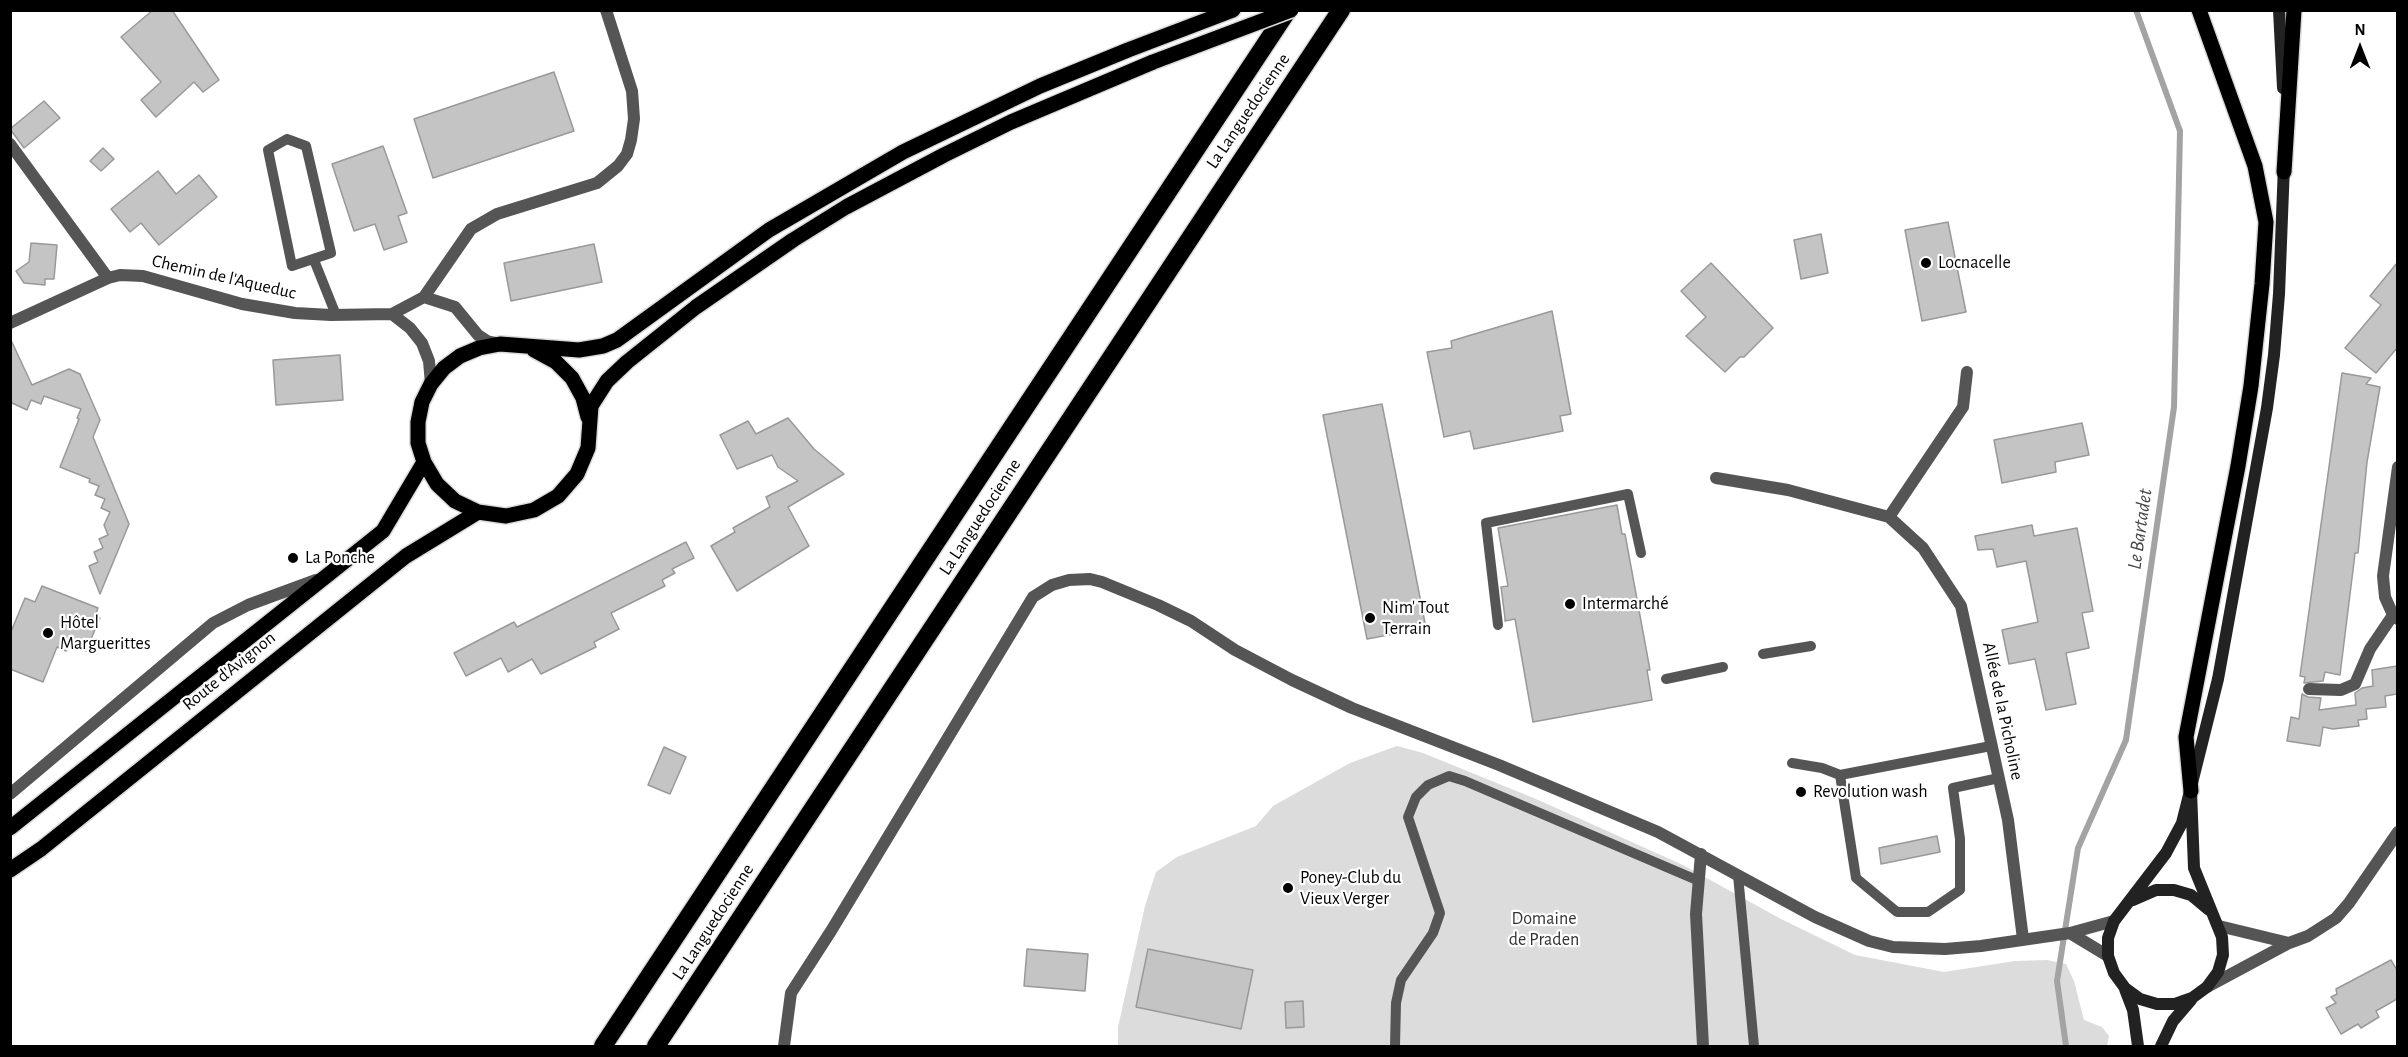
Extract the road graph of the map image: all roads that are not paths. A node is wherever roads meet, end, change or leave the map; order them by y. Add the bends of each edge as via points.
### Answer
1 (606, 10) edge
2 (1233, 10) edge
3 (1289, 10) edge
4 (1341, 10) edge
5 (2199, 10) edge
6 (2279, 10) edge
7 (2294, 10) edge
8 (10, 144) edge
9 (2284, 172) junction
10 (314, 260) junction
11 (108, 278) junction
12 (424, 297) junction
13 (392, 314) junction
14 (336, 315) junction
15 (10, 323) edge
16 (500, 344) junction
17 (520, 346) junction
18 (1966, 372) dead end
19 (431, 384) junction
20 (589, 420) junction
21 (424, 462) junction
22 (2397, 467) edge
23 (1716, 478) dead end
24 (478, 512) junction
25 (1889, 517) junction
26 (1641, 553) dead end
27 (341, 566) junction
28 (2395, 617) edge
29 (1498, 626) dead end
30 (1811, 646) dead end
31 (1763, 654) dead end
32 (1723, 667) dead end
33 (1666, 679) dead end
34 (2309, 689) dead end
35 (1991, 746) junction
36 (1792, 764) dead end
37 (1840, 775) junction
38 (1998, 778) junction
39 (2191, 791) junction
40 (10, 794) edge
41 (10, 828) edge
42 (2397, 832) edge
43 (1701, 854) junction
44 (10, 870) edge
45 (1738, 875) junction
46 (1699, 881) junction
47 (2125, 906) junction
48 (2114, 921) junction
49 (2218, 923) junction
50 (2070, 933) junction
51 (2023, 939) junction
52 (2289, 943) junction
53 (2108, 956) junction
54 (2207, 987) junction
55 (2125, 988) junction
56 (2196, 995) junction
57 (603, 1047) edge
58 (656, 1047) edge
59 (784, 1047) edge
60 (1395, 1047) edge
61 (1703, 1047) edge
62 (1754, 1047) edge
63 (2138, 1047) edge
64 (2161, 1047) edge

1 - 12 street via 632,91 634,119 627,154 597,183 497,213 471,229
2 - 17 main road via 1040,86 903,152 769,230 617,340 579,350
3 - 20 main road, bridge via 1011,122 846,207 696,307 627,362 595,397
3 - 57 highway, La Languedocienne
4 - 58 highway, La Languedocienne
5 - 39 main road via 2257,173 2265,211 2266,242 2249,398 2186,737
6 - 9 main road
7 - 9 main road
8 - 11 street
9 - 39 main road via 2279,294 2266,408 2218,679
10 - 10 lane via 331,253 306,146 287,139 268,150 292,266
10 - 14 lane
11 - 14 street, Chemin de l'Aqueduc via 143,276 242,304
11 - 15 street, Chemin de l'Aqueduc
12 - 13 street
12 - 16 street via 455,307 478,335
13 - 14 street, Chemin de l'Aqueduc
13 - 19 street via 422,344 429,361
16 - 17 main road
16 - 19 main road via 460,356
17 - 20 main road via 556,362 572,378 584,398
18 - 25 street via 1963,407
19 - 21 main road via 418,422 418,443
20 - 24 main road via 588,448 577,474 558,496 534,510 506,516
21 - 24 main road via 437,484 455,501
21 - 27 main road, Route d'Avignon via 383,531
22 - 28 street via 2383,576 2385,597
23 - 25 street, Allée de la Picholine via 1788,490
24 - 44 main road, Route d'Avignon via 406,556
25 - 35 street, Allée de la Picholine via 1923,548 1961,606
26 - 29 lane via 1628,494 1486,523
27 - 40 street via 213,623
27 - 41 main road, Route d'Avignon
28 - 34 street via 2370,649 2355,684 2341,690
30 - 31 lane
32 - 33 lane
35 - 37 lane
35 - 38 street, Allée de la Picholine
36 - 37 lane
37 - 38 lane via 1856,878 1897,912 1928,912 1960,890 1960,839 1953,788
38 - 51 street, Allée de la Picholine via 2008,820
39 - 47 main road via 2173,843
39 - 49 main road via 2194,868
42 - 52 street via 2336,918
43 - 45 street
43 - 46 street
43 - 59 street via 1584,800 1352,708 1235,650 1191,621 1130,593 1090,579 1069,580 1033,597 791,993
45 - 51 street via 1815,917 1869,941 1893,947 1946,949
45 - 62 lane
46 - 60 lane via 1465,781 1449,776 1428,785 1416,797 1408,817 1440,913 1433,933 1401,980
46 - 61 street via 1696,914
47 - 48 main road
47 - 49 main road via 2156,890 2174,890 2206,906
48 - 50 street
48 - 53 main road via 2108,938
49 - 52 street
49 - 54 main road via 2223,955 2218,972
50 - 51 street
50 - 53 street
52 - 54 street
53 - 55 main road
54 - 56 main road
55 - 56 main road via 2140,999 2157,1004 2175,1004
55 - 63 main road via 2133,1010
56 - 64 main road via 2174,1021

